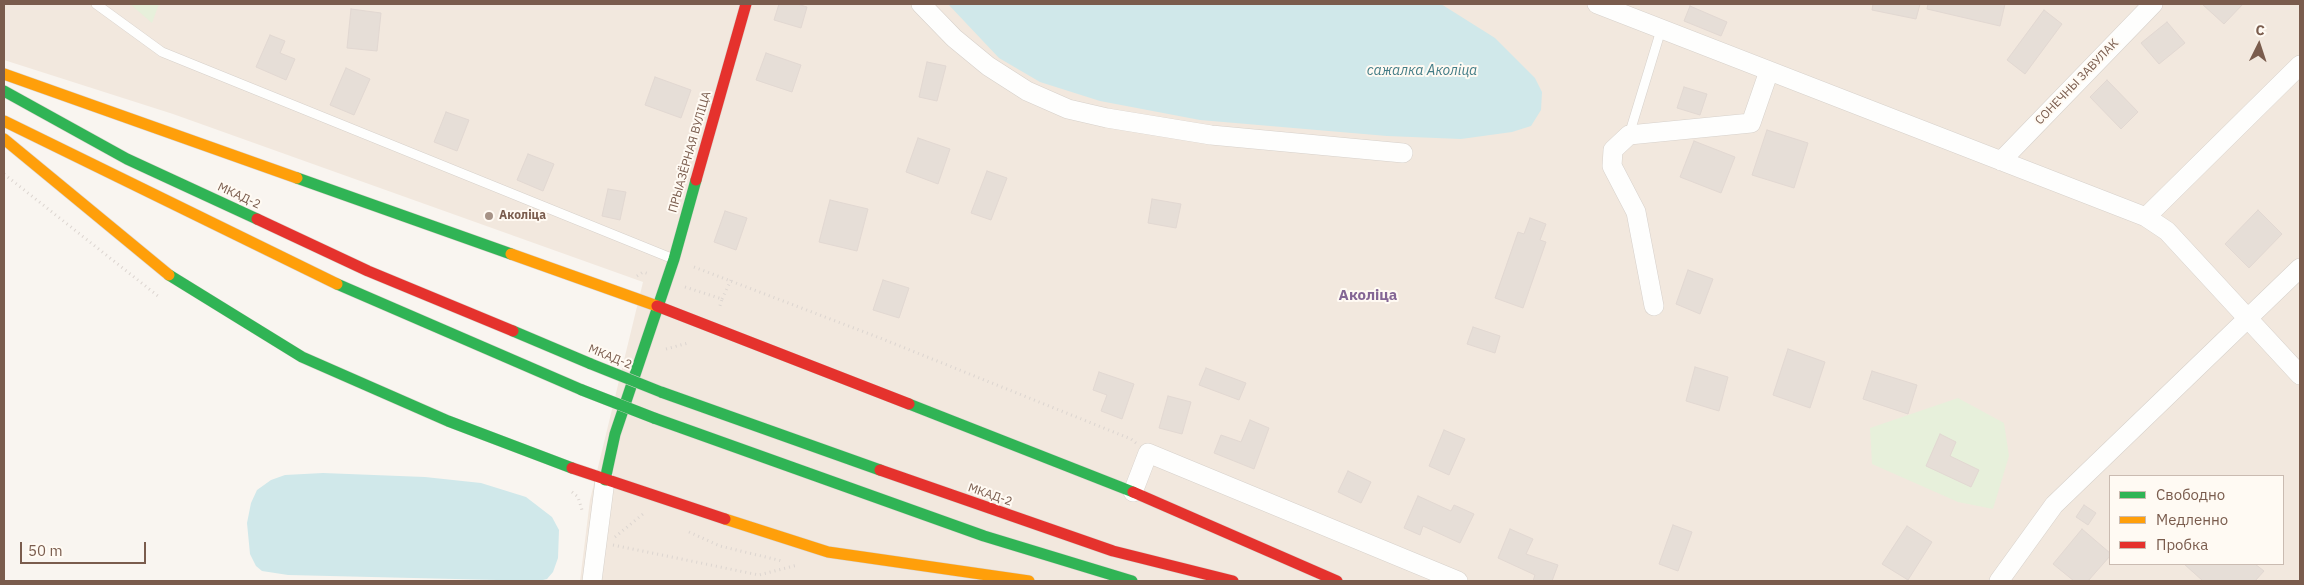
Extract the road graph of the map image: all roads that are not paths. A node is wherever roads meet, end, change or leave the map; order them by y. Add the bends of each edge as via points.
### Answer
1 (96, 4) edge
2 (746, 4) edge
3 (921, 4) edge
4 (1597, 4) edge
5 (2153, 4) edge
6 (1661, 30) junction
7 (2300, 66) edge
8 (1769, 71) junction
9 (4, 74) edge
10 (4, 91) edge
11 (4, 121) edge
12 (1629, 135) junction
13 (4, 139) edge
14 (1403, 153) dead end
15 (2001, 161) junction
16 (2146, 217) junction
17 (674, 259) junction
18 (2300, 268) edge
19 (657, 306) junction
20 (1654, 306) dead end
21 (2248, 317) junction
22 (2300, 375) edge
23 (605, 480) junction
24 (1133, 492) junction
25 (592, 581) edge
26 (1029, 581) edge
27 (1132, 581) edge
28 (1233, 581) edge
29 (1337, 581) edge
30 (1458, 581) edge
31 (1999, 581) edge

1 - 17 lane via 162,52
2 - 17 main road, ПРЫАЗЁРНАЯ ВУЛІЦА
3 - 14 street via 954,38 988,66 1027,91 1068,109 1211,134
4 - 6 street
5 - 15 street, СОНЕЧНЫ ЗАВУЛАК
6 - 8 street
6 - 12 lane
7 - 16 street
8 - 12 street via 1751,123
8 - 15 street
9 - 19 main road
10 - 28 main road, МКАД-2, bridge via 145,167 368,271 591,364 756,427 1113,551
11 - 27 main road, bridge via 357,294 582,390 984,536
12 - 20 street via 1612,150 1612,166 1636,212
13 - 23 main road via 173,278 302,357 448,421
15 - 16 street
16 - 21 street via 2167,231
17 - 19 main road, ПРЫАЗЁРНАЯ ВУЛІЦА
18 - 21 street
19 - 23 main road, ПРЫАЗЁРНАЯ ВУЛІЦА via 615,434
19 - 24 main road
21 - 22 street
21 - 31 street via 2054,505
23 - 25 street
23 - 26 main road via 828,552
24 - 29 main road
24 - 30 street via 1148,453

